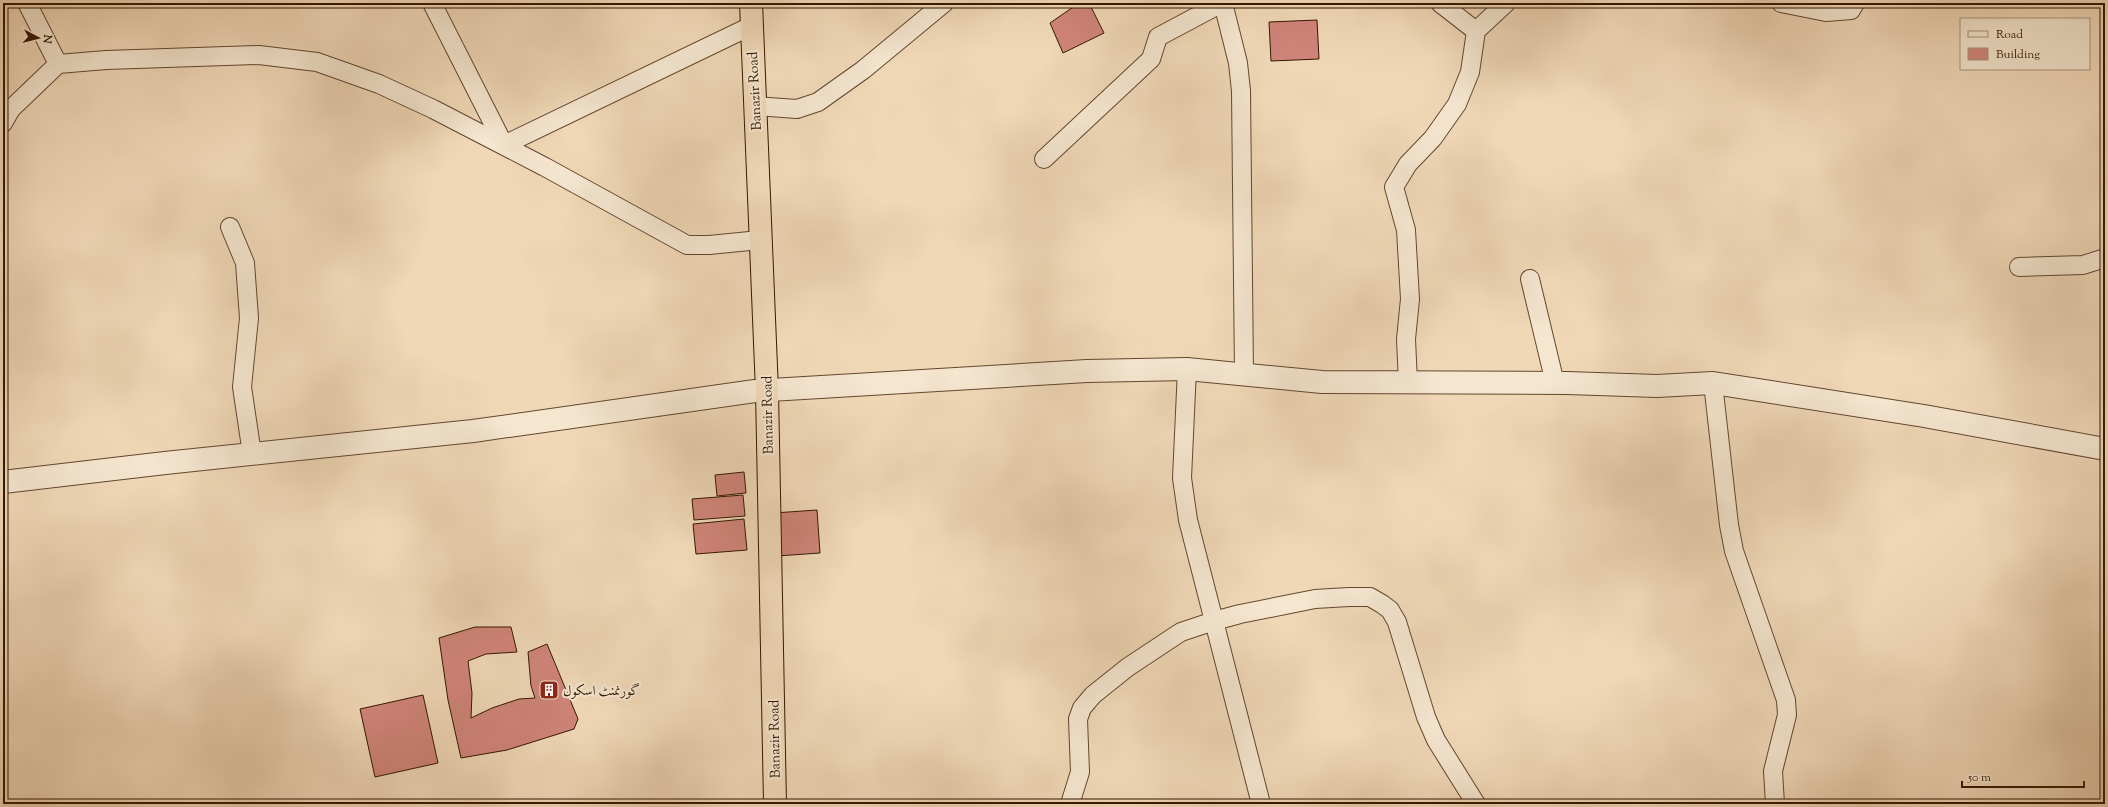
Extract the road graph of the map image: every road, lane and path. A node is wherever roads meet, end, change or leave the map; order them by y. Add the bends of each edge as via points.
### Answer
1 (27, 3) edge
2 (432, 3) edge
3 (751, 3) edge
4 (1223, 3) edge
5 (1440, 3) edge
6 (1506, 3) edge
7 (1781, 3) edge
8 (1856, 5) edge
9 (934, 6) edge
10 (751, 26) junction
11 (1476, 31) junction
12 (58, 64) junction
13 (755, 106) junction
14 (3, 122) edge
15 (504, 145) junction
16 (1044, 159) dead end
17 (230, 227) dead end
18 (760, 240) junction
19 (2105, 258) edge
20 (2019, 268) dead end
21 (1530, 279) dead end
22 (1187, 369) junction
23 (1244, 374) junction
24 (1408, 382) junction
25 (1713, 382) junction
26 (1555, 383) junction
27 (767, 391) junction
28 (2105, 449) edge
29 (252, 454) junction
30 (3, 482) edge
31 (1214, 621) junction
32 (775, 804) edge
33 (1070, 804) edge
34 (1261, 804) edge
35 (1476, 804) edge
36 (1775, 804) edge

1 - 12 street
2 - 15 street
3 - 10 highway, Banazir Road
4 - 16 street via 1158,37 1151,59
4 - 23 street via 1238,63 1241,91
5 - 11 street
6 - 11 street
7 - 8 street via 1826,12
9 - 13 street via 863,70 818,102 797,109
10 - 13 highway, Banazir Road
10 - 15 street
11 - 24 street via 1470,72 1457,104 1433,138 1408,164 1394,187 1406,230 1410,300 1406,339
12 - 14 street via 11,109
12 - 15 street via 259,55 316,62 379,84
13 - 18 highway, Banazir Road
15 - 18 street via 687,245
17 - 29 street via 245,263 249,318 242,386
18 - 27 highway, Banazir Road
19 - 20 street via 2083,265
21 - 26 street
22 - 23 street
22 - 27 street via 1087,371
22 - 31 street via 1182,478 1188,520
23 - 24 street via 1322,382
24 - 26 street
25 - 26 street via 1657,386
25 - 28 street via 1924,416
25 - 36 street via 1734,550 1786,700 1787,715 1773,771
27 - 29 street via 473,431
27 - 32 highway, Banazir Road
29 - 30 street
31 - 33 street via 1181,632 1158,646 1093,695 1082,708 1078,719 1080,772
31 - 34 street
31 - 35 street via 1315,599 1370,597 1382,604 1390,610 1397,622 1426,717 1436,740

